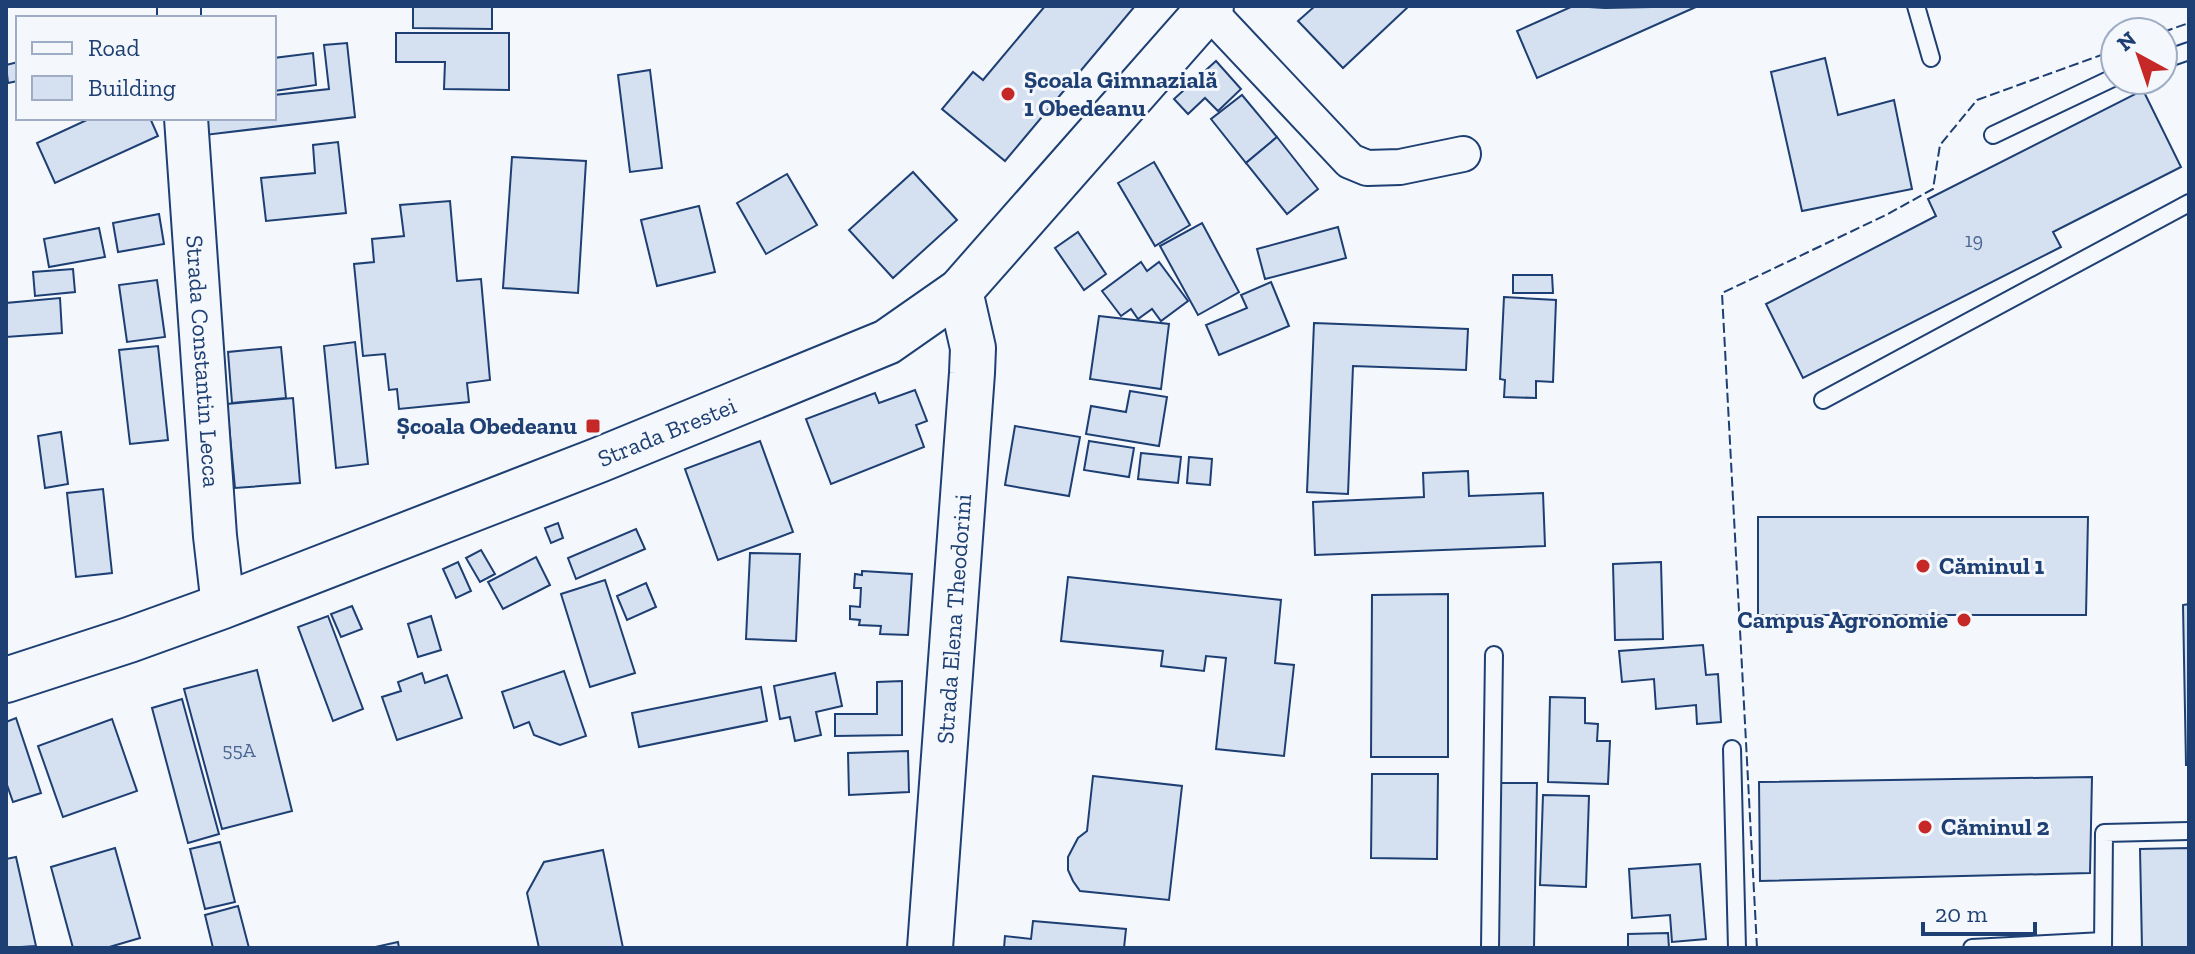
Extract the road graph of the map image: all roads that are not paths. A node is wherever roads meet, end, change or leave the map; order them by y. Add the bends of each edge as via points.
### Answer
1 (1916, 6) edge
2 (1210, 8) edge
3 (1931, 58) dead end
4 (2099, 85) edge
5 (186, 120) edge
6 (1993, 135) dead end
7 (1463, 154) dead end
8 (2189, 203) edge
9 (960, 291) junction
10 (1823, 400) dead end
11 (223, 606) junction
12 (1494, 655) dead end
13 (6, 680) edge
14 (1732, 749) dead end
15 (2189, 831) edge
16 (2103, 944) edge
17 (930, 948) edge
18 (1490, 948) edge
19 (1737, 948) edge
20 (1972, 948) edge

1 - 3 lane
2 - 7 street via 1350,161 1367,168 1400,167
2 - 9 main road, Strada Brestei
4 - 6 lane
5 - 11 street, Strada Constantin Lecca
8 - 10 lane
9 - 11 main road, Strada Brestei via 887,342
9 - 17 main road, Strada Elena Theodorini via 973,348 972,373
11 - 13 main road, Strada Brestei
12 - 18 lane
14 - 19 lane
15 - 16 lane via 2104,833
16 - 20 lane

